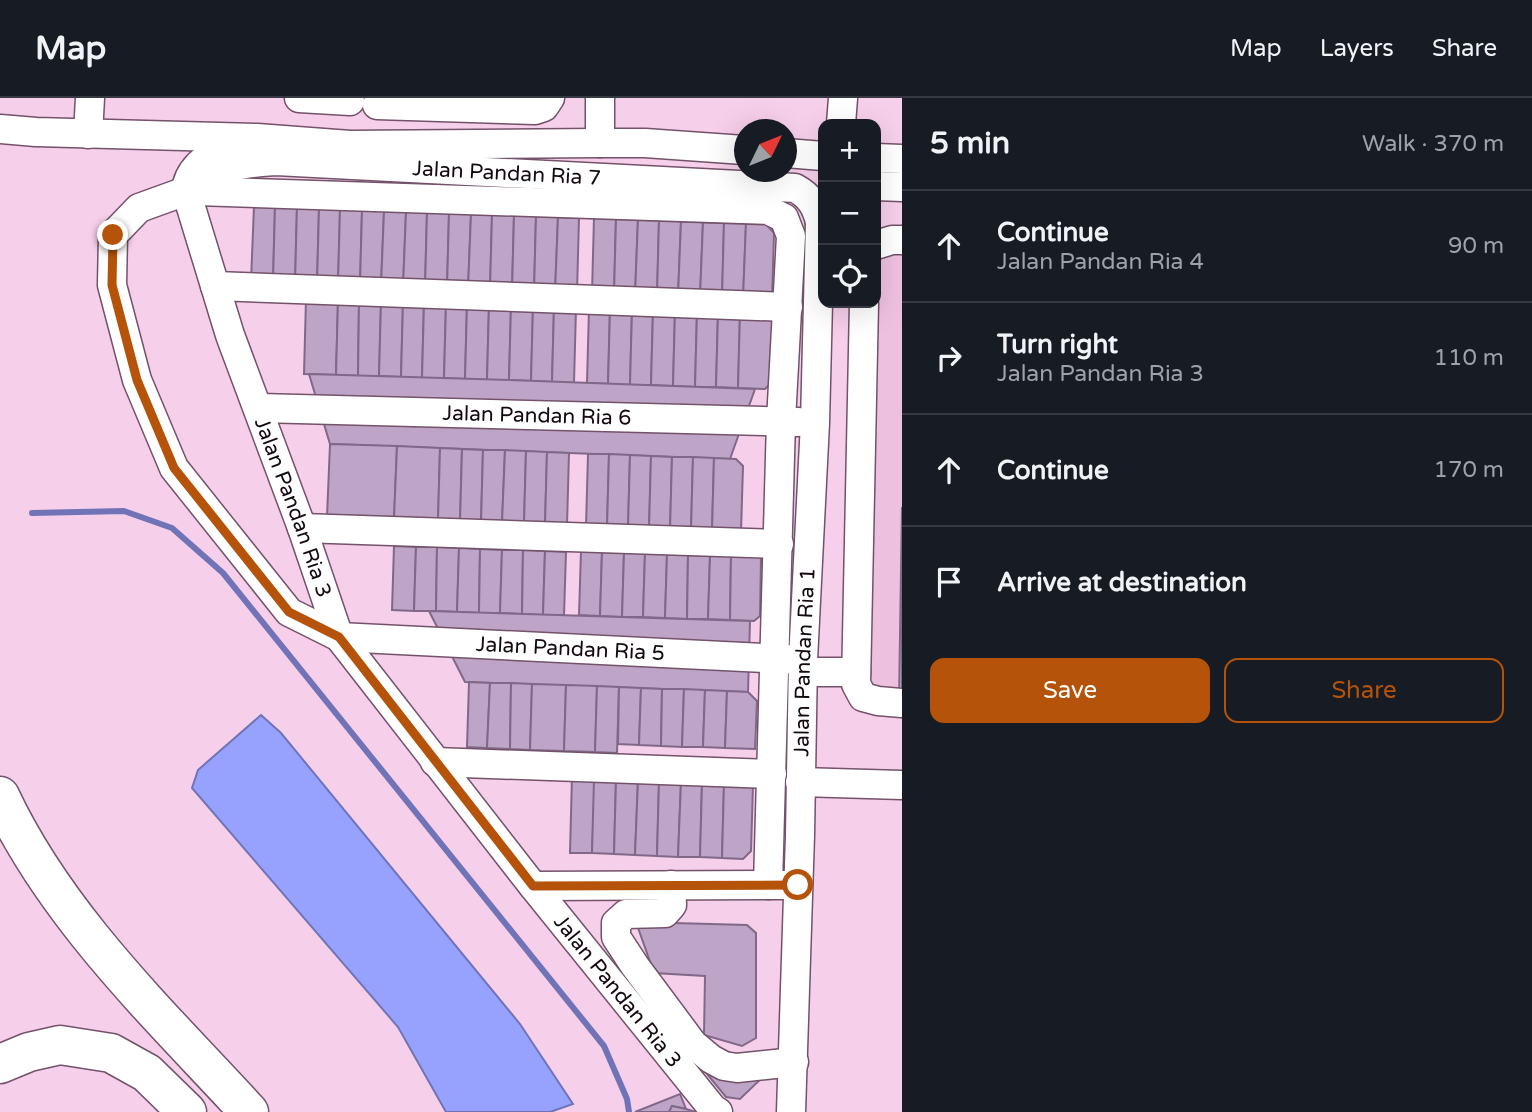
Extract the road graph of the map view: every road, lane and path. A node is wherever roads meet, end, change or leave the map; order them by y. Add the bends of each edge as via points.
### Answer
1 (90, 98) edge
2 (299, 98) edge
3 (550, 98) edge
4 (600, 98) edge
5 (843, 98) edge
6 (363, 101) edge
7 (441, 102) edge
8 (841, 119) edge
9 (0, 129) edge
10 (88, 134) junction
11 (236, 138) junction
12 (565, 142) junction
13 (600, 142) junction
14 (342, 145) junction
15 (385, 146) junction
16 (734, 150) edge
17 (734, 151) edge
18 (797, 154) edge
19 (818, 156) edge
20 (881, 158) edge
21 (902, 159) edge
22 (606, 178) junction
23 (881, 186) edge
24 (902, 187) edge
25 (191, 195) junction
26 (698, 195) junction
27 (818, 210) edge
28 (902, 240) edge
29 (881, 243) edge
30 (821, 245) edge
31 (215, 286) junction
32 (788, 307) junction
33 (864, 308) edge
34 (258, 408) junction
35 (781, 421) junction
36 (815, 423) junction
37 (302, 527) junction
38 (779, 544) junction
39 (339, 637) junction
40 (774, 660) junction
41 (803, 666) junction
42 (856, 672) junction
43 (902, 703) edge
44 (435, 762) junction
45 (772, 774) junction
46 (800, 782) junction
47 (902, 785) edge
48 (0, 796) edge
49 (671, 885) junction
50 (768, 885) junction
51 (798, 885) junction
52 (533, 886) junction
53 (794, 1062) junction
54 (0, 1064) edge
55 (187, 1112) edge
56 (249, 1112) edge
57 (718, 1112) edge
58 (790, 1112) edge

1 - 10 street
2 - 6 street
3 - 7 street via 535,110
4 - 13 street
5 - 8 street
6 - 7 street
6 - 14 street
6 - 15 street
9 - 10 street, Jalan Pandan Ria 7
10 - 11 street, Jalan Pandan Ria 7
11 - 14 street, Jalan Pandan Ria 7
11 - 25 street via 195,167 187,178
12 - 13 street, Jalan Pandan Ria 7
12 - 15 street, Jalan Pandan Ria 7
12 - 22 street
13 - 16 street, Jalan Pandan Ria 7
14 - 15 street, Jalan Pandan Ria 7
17 - 26 street via 716,156 701,174
18 - 19 street
20 - 21 street
22 - 25 street, Jalan Pandan Ria 7 via 276,161 223,169 206,177
22 - 26 street, Jalan Pandan Ria 7
23 - 24 street
25 - 26 street
25 - 31 street, Jalan Pandan Ria 3
25 - 39 street via 139,208 113,235 112,285 137,380 174,468 289,612
26 - 27 street, Jalan Pandan Ria 7 via 795,188
26 - 32 street via 768,210 784,218 791,236
28 - 29 street
30 - 36 street, Jalan Pandan Ria 1
31 - 32 street
31 - 34 street, Jalan Pandan Ria 3
32 - 35 street
33 - 42 street
34 - 35 street, Jalan Pandan Ria 6
34 - 37 street, Jalan Pandan Ria 3
35 - 36 street, Jalan Pandan Ria 6
35 - 38 street
36 - 41 street, Jalan Pandan Ria 1
37 - 38 street
37 - 39 street, Jalan Pandan Ria 3
38 - 40 street
39 - 40 street, Jalan Pandan Ria 5
39 - 44 street, Jalan Pandan Ria 3
40 - 41 street, Jalan Pandan Ria 5
40 - 45 street
41 - 42 street, Jalan Pandan Ria 5
41 - 46 street, Jalan Pandan Ria 1
42 - 43 street via 863,697
44 - 45 street
44 - 52 street, Jalan Pandan Ria 3
45 - 50 street
46 - 47 street
46 - 51 street, Jalan Pandan Ria 1
48 - 56 highway via 57,893
49 - 50 street
49 - 52 street
49 - 53 street via 673,905 665,913 626,914 615,923 616,937 635,966 693,1044 711,1059 737,1068
50 - 51 street
51 - 53 street, Jalan Pandan Ria 1
52 - 57 street, Jalan Pandan Ria 3
53 - 58 street, Jalan Pandan Ria 1
54 - 55 highway via 60,1045 111,1053 147,1073

